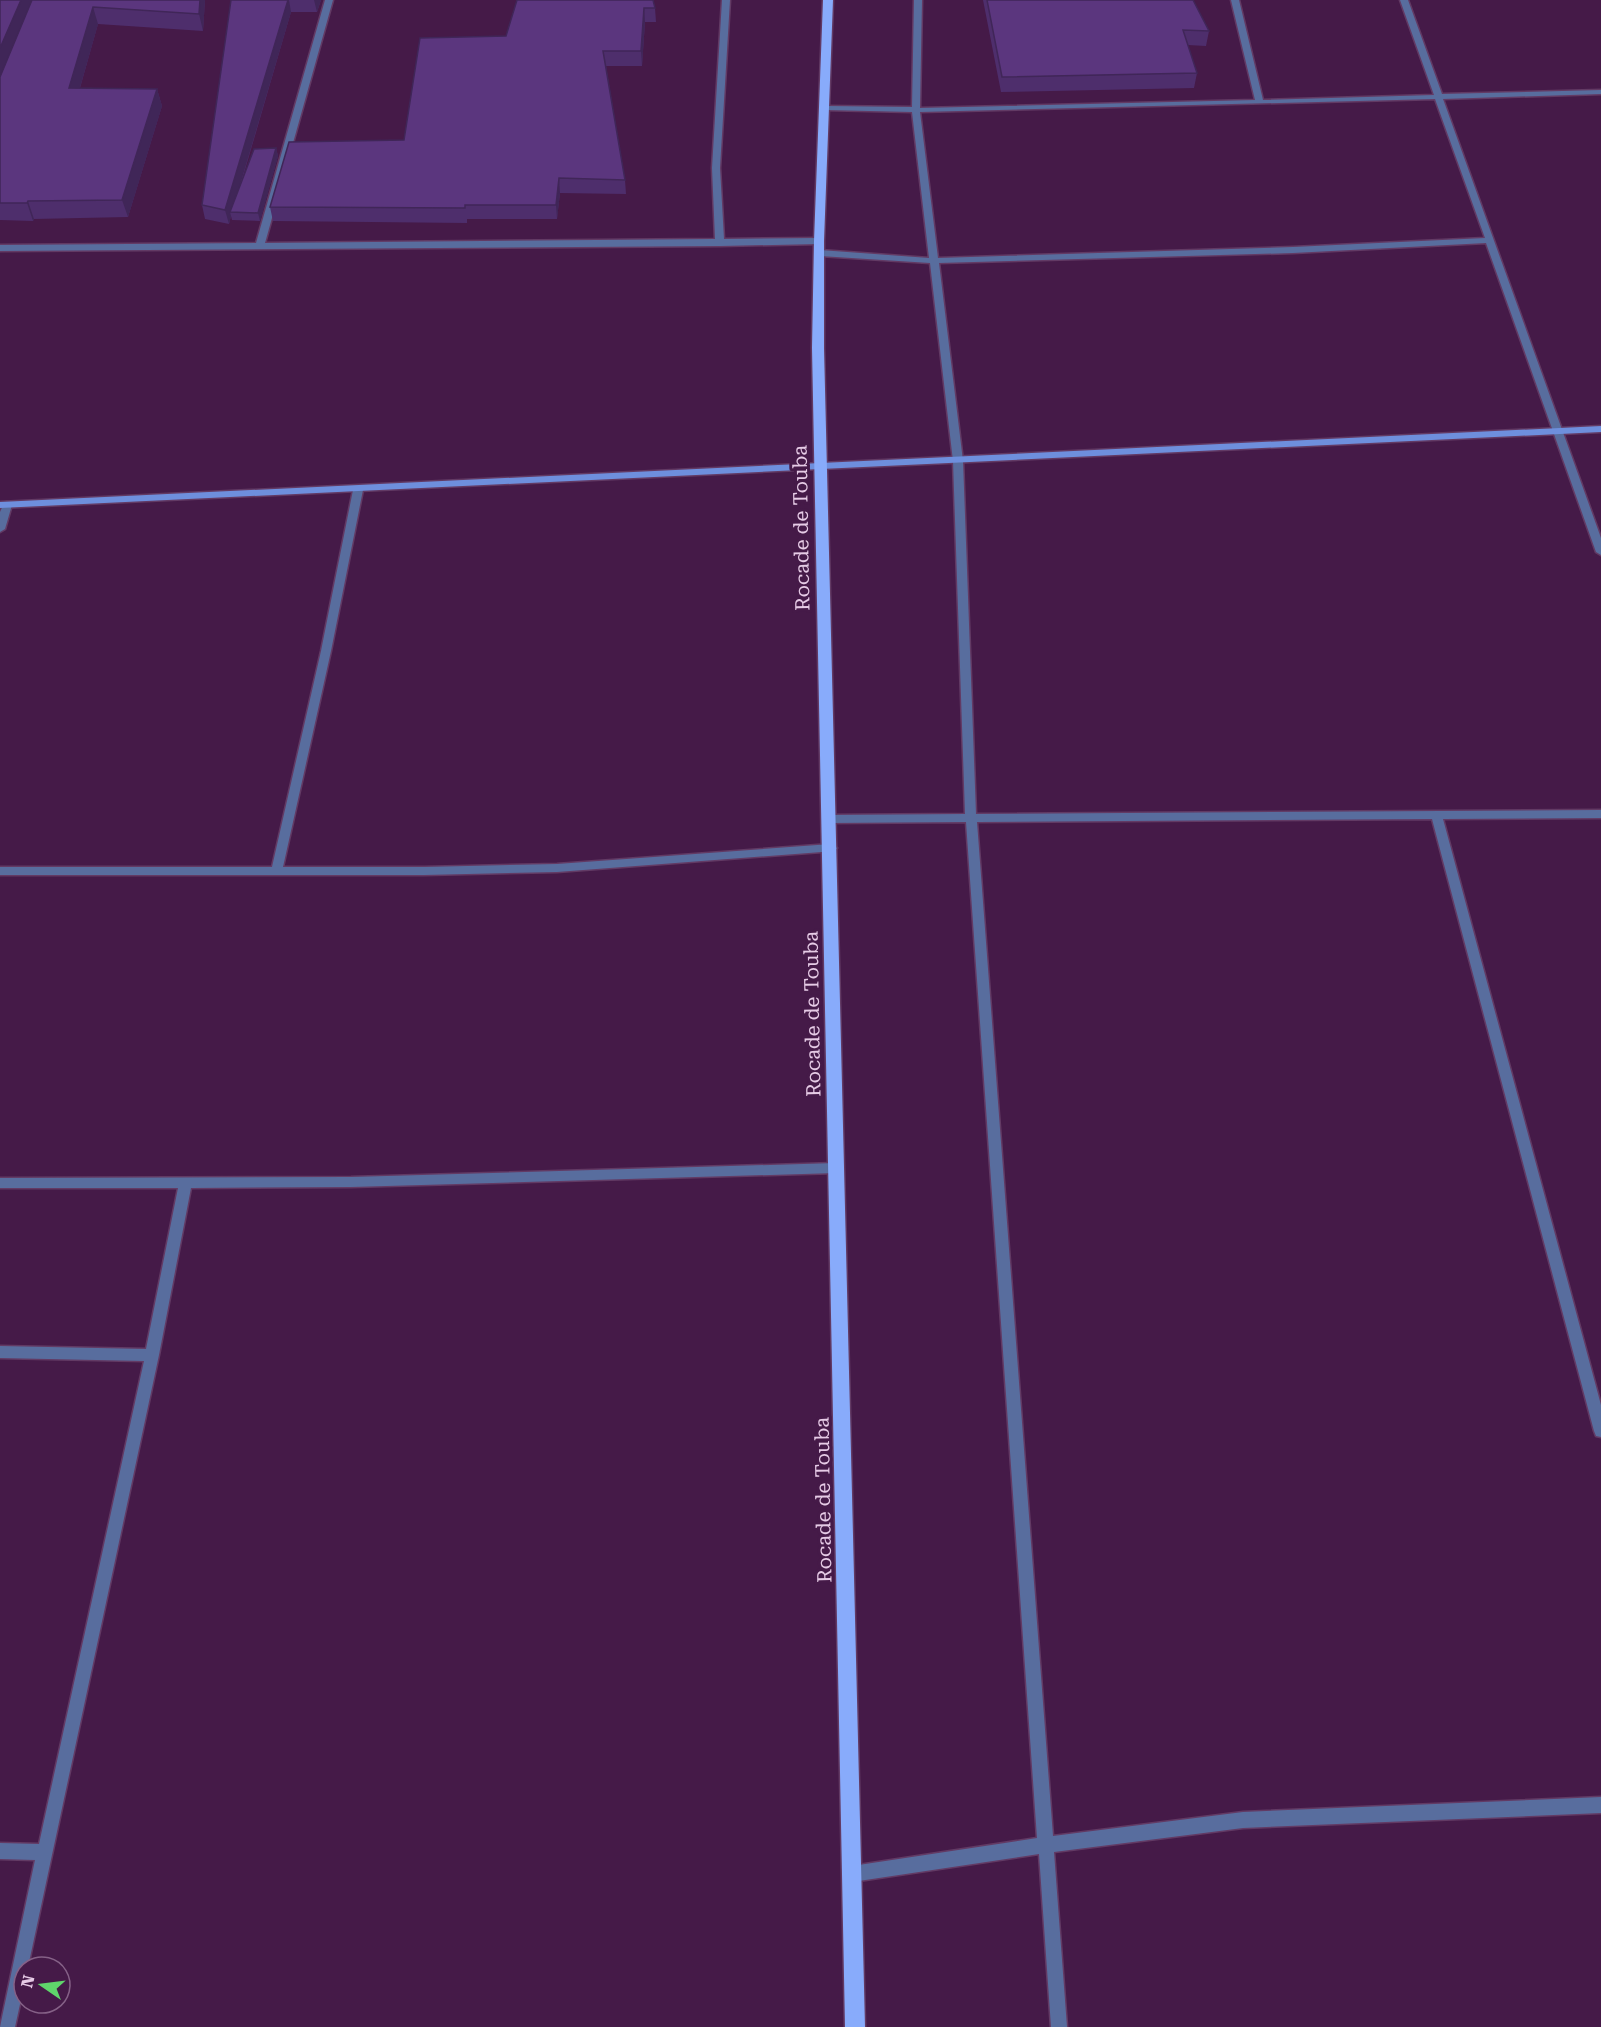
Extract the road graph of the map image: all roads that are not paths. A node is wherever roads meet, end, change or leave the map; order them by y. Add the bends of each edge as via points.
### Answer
1 (329, 0) edge
2 (726, 0) edge
3 (828, 0) edge
4 (918, 0) edge
5 (1235, 0) edge
6 (1404, 0) edge
7 (1601, 92) edge
8 (1439, 98) junction
9 (1260, 102) junction
10 (826, 108) junction
11 (916, 110) junction
12 (1490, 240) junction
13 (720, 243) junction
14 (260, 245) junction
15 (820, 247) junction
16 (0, 248) edge
17 (933, 261) junction
18 (1601, 429) edge
19 (1558, 431) junction
20 (958, 461) junction
21 (820, 467) junction
22 (358, 490) junction
23 (4, 505) edge
24 (0, 529) edge
25 (1601, 552) edge
26 (1601, 814) edge
27 (1437, 816) junction
28 (971, 818) junction
29 (829, 819) junction
30 (831, 848) junction
31 (277, 870) junction
32 (0, 871) edge
33 (836, 1168) junction
34 (0, 1183) edge
35 (185, 1185) junction
36 (0, 1352) edge
37 (152, 1355) junction
38 (1601, 1431) edge
39 (1601, 1806) edge
40 (1045, 1845) junction
41 (0, 1851) edge
42 (43, 1852) junction
43 (852, 1874) junction
44 (7, 2027) edge
45 (855, 2027) edge
46 (1059, 2027) edge

1 - 14 street
2 - 13 street via 716,168
3 - 10 main road, Rocade de Touba
4 - 11 street
5 - 9 street
6 - 8 street
7 - 8 street
8 - 9 street
8 - 12 street
9 - 11 street
10 - 11 street
10 - 15 main road, Rocade de Touba
11 - 17 street
12 - 17 street
12 - 19 street
13 - 14 street
13 - 15 street
14 - 16 street
15 - 17 street
15 - 21 main road, Rocade de Touba
17 - 20 street
18 - 19 main road
19 - 20 main road
19 - 25 street
20 - 21 main road
20 - 28 street
21 - 22 main road
21 - 29 main road, Rocade de Touba
22 - 23 main road
22 - 31 street
23 - 24 street
26 - 27 street
27 - 28 street
27 - 38 street
28 - 29 street
28 - 40 street
29 - 30 main road, Rocade de Touba
30 - 31 street via 557,868
30 - 33 main road, Rocade de Touba
31 - 32 street
33 - 35 street
33 - 43 main road, Rocade de Touba
34 - 35 street
35 - 37 street
36 - 37 street
37 - 42 street
39 - 40 street via 1243,1820
40 - 43 street
40 - 46 street
41 - 42 street
42 - 44 street
43 - 45 main road, Rocade de Touba

